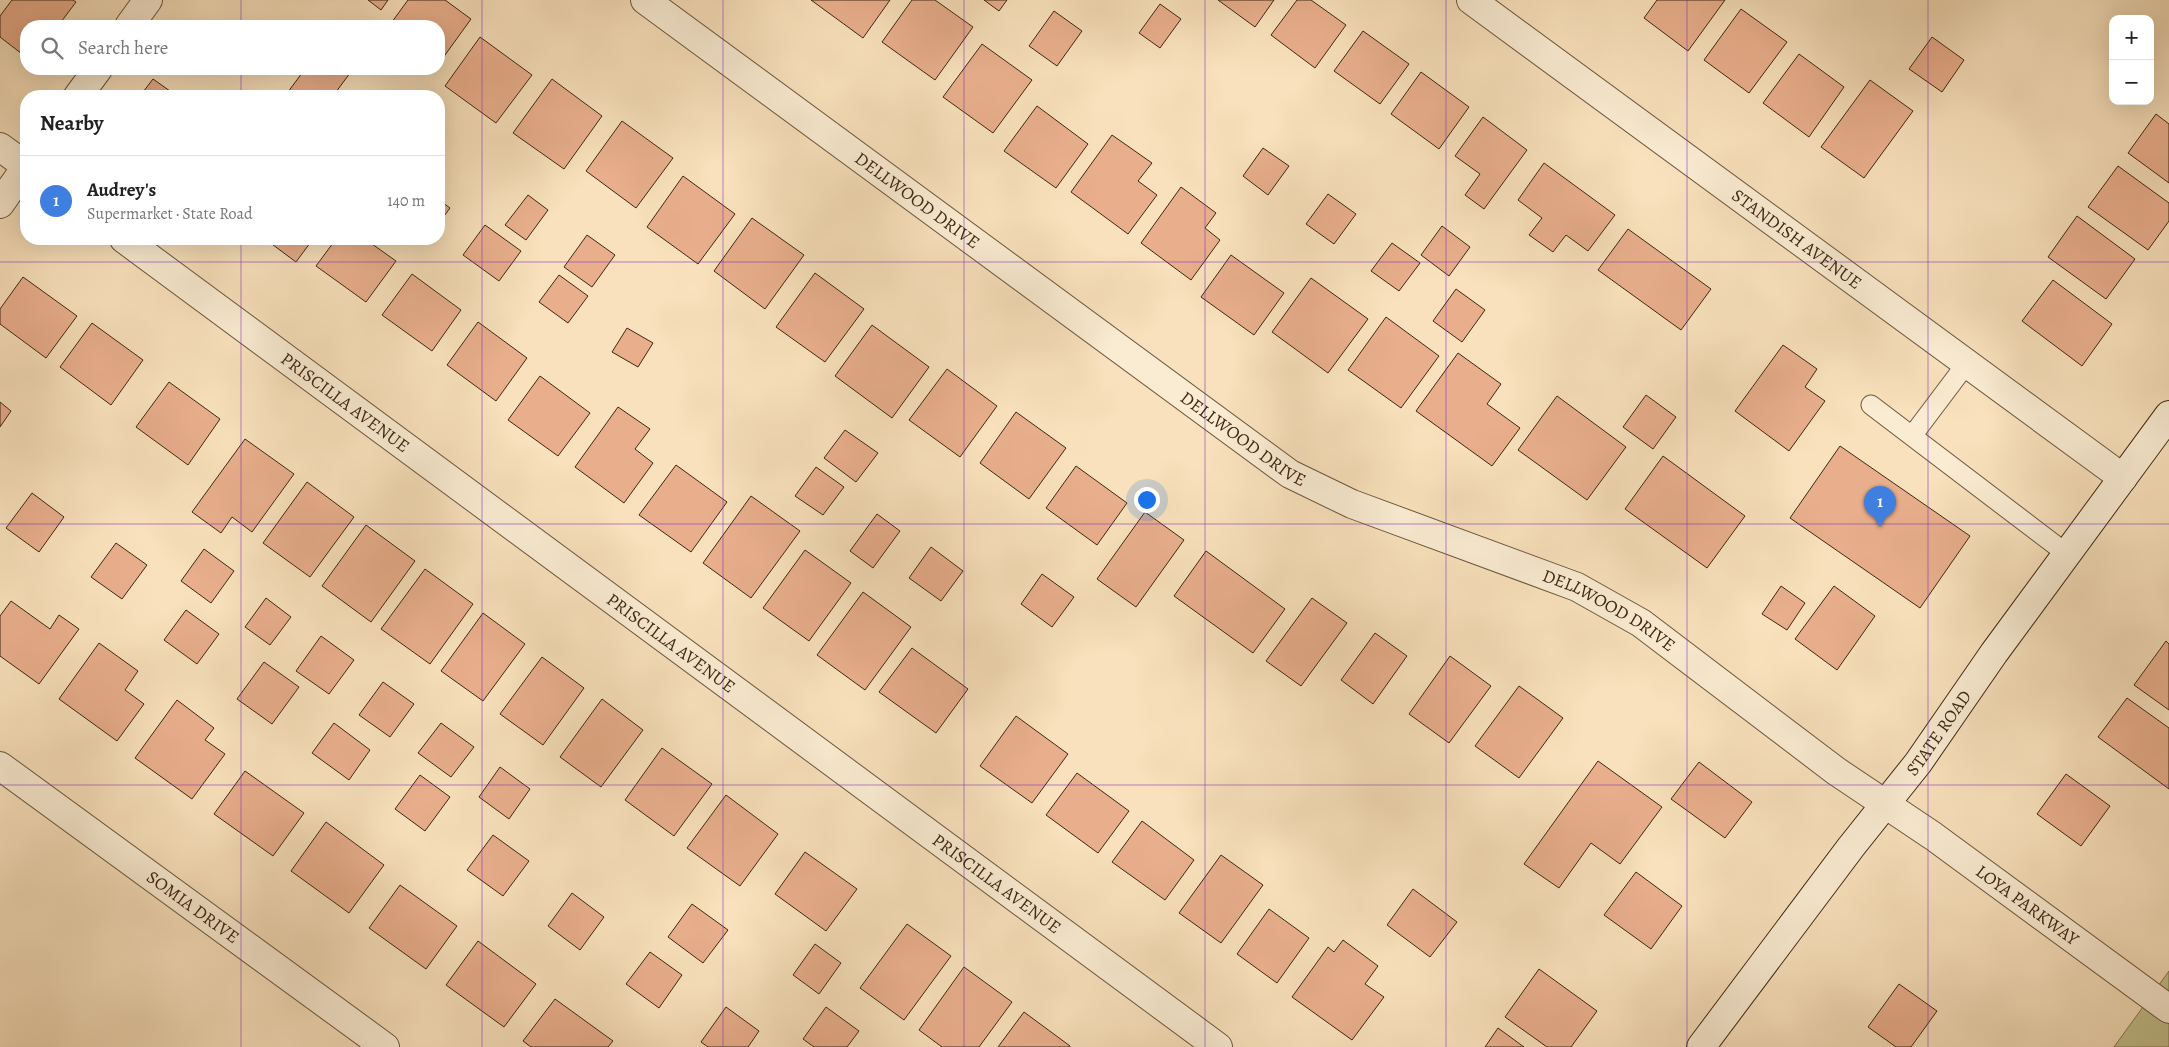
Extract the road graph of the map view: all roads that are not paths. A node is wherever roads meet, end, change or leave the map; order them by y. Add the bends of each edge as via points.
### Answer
1 (148, 0) edge
2 (645, 0) edge
3 (1471, 0) edge
4 (133, 20) edge
5 (94, 75) edge
6 (82, 90) edge
7 (0, 147) edge
8 (20, 162) edge
9 (20, 176) edge
10 (0, 204) edge
11 (132, 245) edge
12 (1967, 363) junction
13 (1871, 405) dead end
14 (2169, 415) edge
15 (1912, 436) junction
16 (2123, 478) junction
17 (2067, 554) junction
18 (0, 766) edge
19 (1884, 804) junction
20 (2169, 1009) edge
21 (385, 1047) edge
22 (1218, 1047) edge
23 (1701, 1047) edge

1 - 4 street
2 - 19 street, DELLWOOD DRIVE via 1290,474 1352,504 1577,587 1641,622
3 - 12 street, STANDISH AVENUE
5 - 6 street
7 - 8 street
9 - 10 street
11 - 22 street, PRISCILLA AVENUE
12 - 15 lane
12 - 16 street, STANDISH AVENUE
13 - 15 lane
14 - 16 street, STATE ROAD
15 - 17 lane
16 - 17 street, STATE ROAD
17 - 19 street, STATE ROAD via 1918,763
18 - 21 street, SOMIA DRIVE
19 - 20 street, LOYA PARKWAY via 1933,836
19 - 23 street, STATE ROAD

